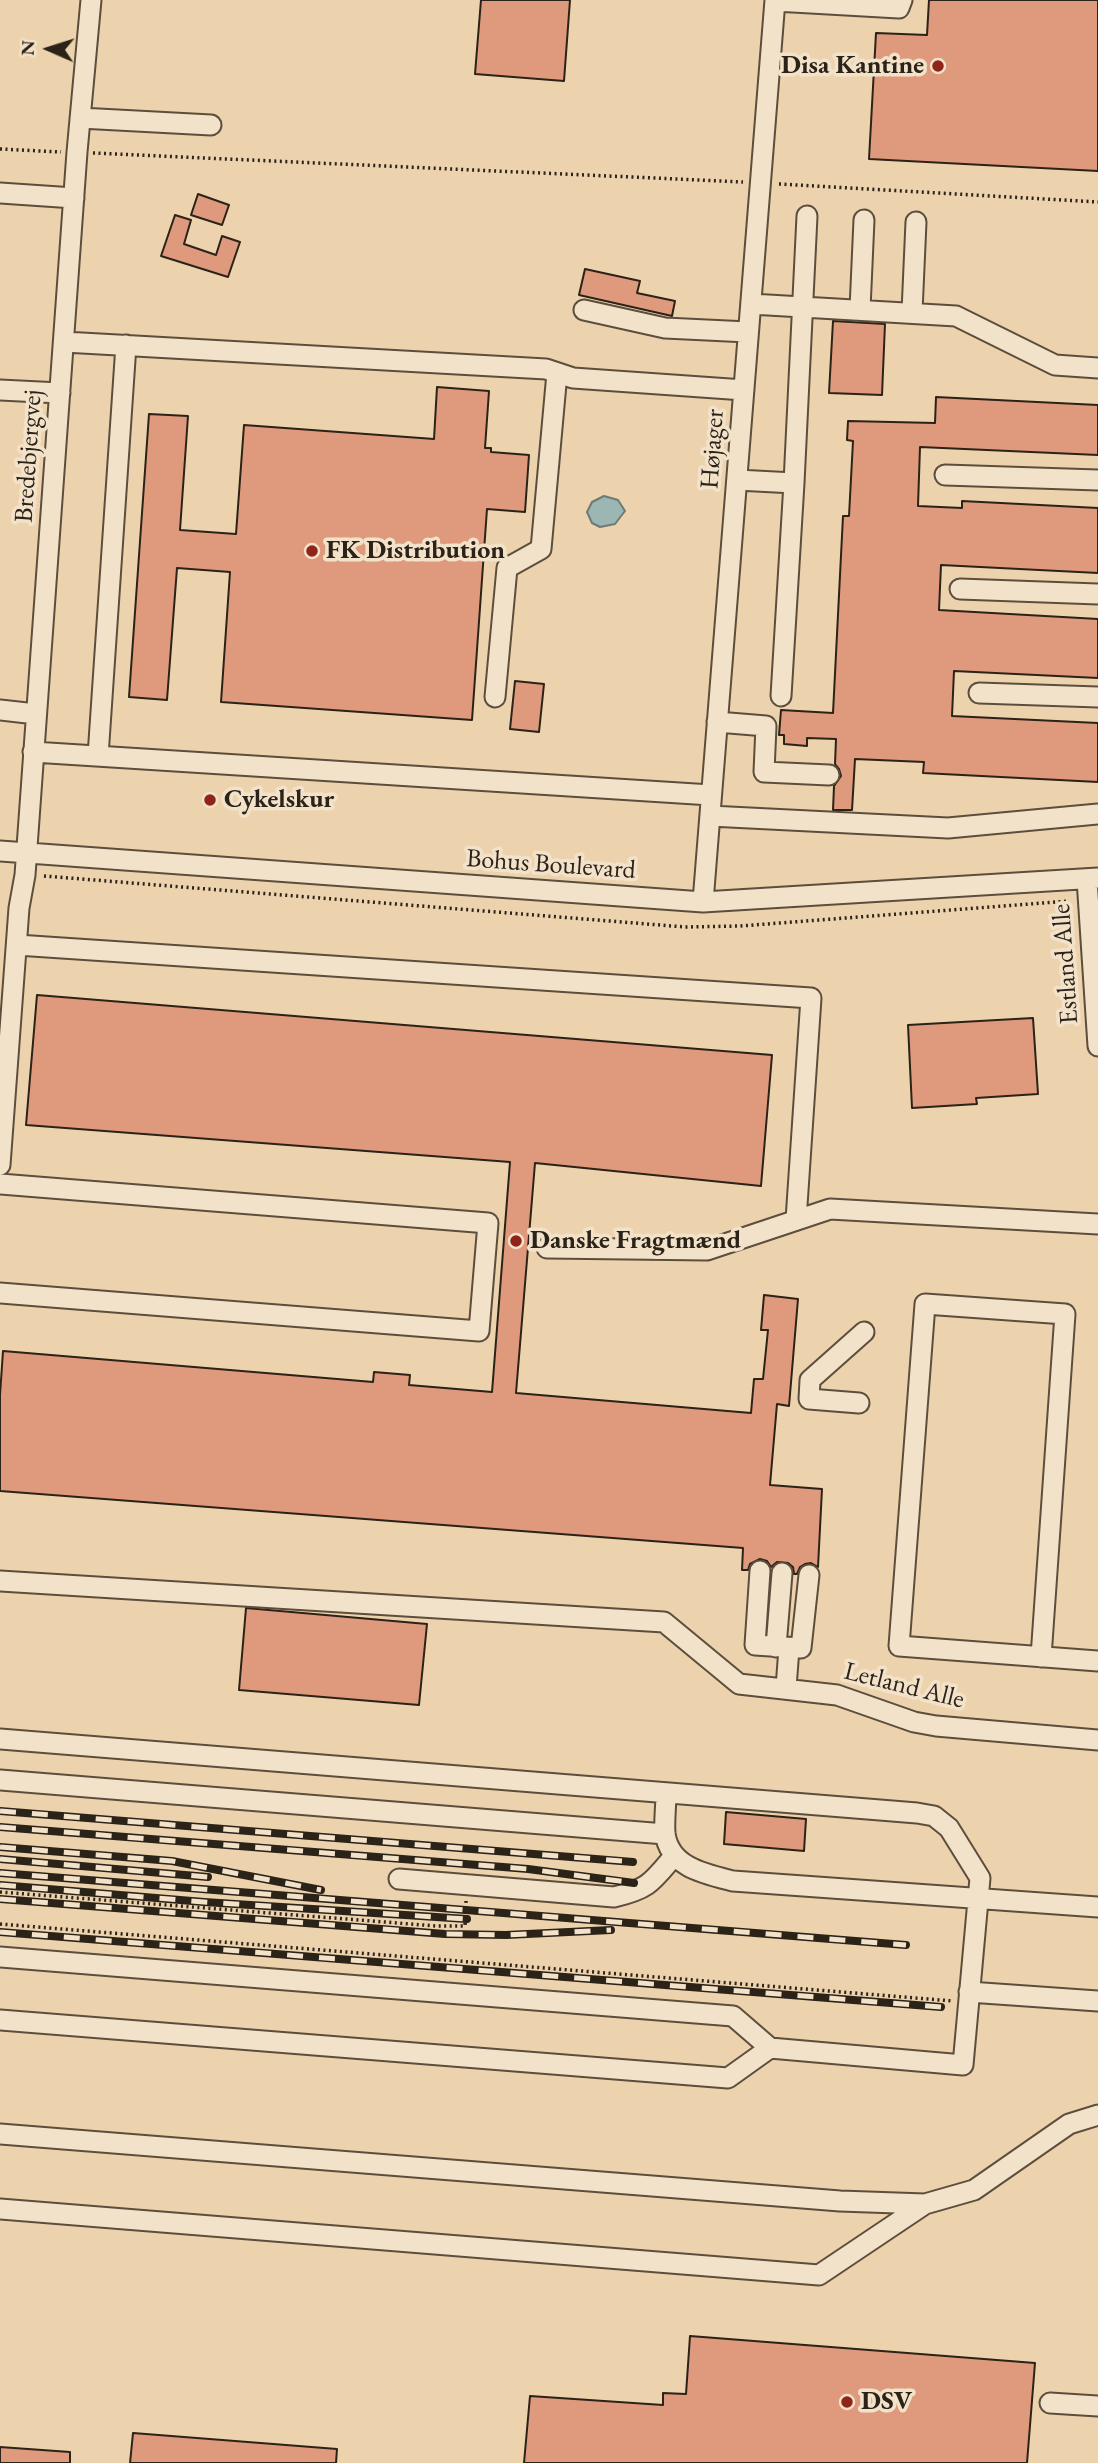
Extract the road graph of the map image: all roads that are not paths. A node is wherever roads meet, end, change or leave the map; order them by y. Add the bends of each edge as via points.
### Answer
1 (91, 0) edge
2 (775, 0) edge
3 (902, 0) edge
4 (80, 118) junction
5 (211, 125) dead end
6 (0, 192) edge
7 (74, 198) junction
8 (807, 216) dead end
9 (864, 220) dead end
10 (916, 222) dead end
11 (751, 304) junction
12 (803, 307) junction
13 (860, 309) junction
14 (584, 310) dead end
15 (912, 312) junction
16 (748, 332) junction
17 (64, 342) junction
18 (126, 345) junction
19 (1098, 368) edge
20 (557, 373) junction
21 (0, 390) edge
22 (744, 390) junction
23 (60, 393) junction
24 (945, 475) dead end
25 (737, 480) junction
26 (1098, 480) edge
27 (794, 484) junction
28 (960, 589) dead end
29 (1098, 594) edge
30 (979, 692) dead end
31 (781, 696) dead end
32 (495, 697) dead end
33 (1098, 697) edge
34 (0, 710) edge
35 (36, 714) junction
36 (717, 722) junction
37 (33, 752) junction
38 (98, 755) junction
39 (829, 775) dead end
40 (711, 795) junction
41 (1098, 814) edge
42 (710, 816) junction
43 (0, 851) edge
44 (26, 853) junction
45 (1093, 878) edge
46 (703, 902) junction
47 (17, 945) junction
48 (4, 1046) edge
49 (1098, 1046) edge
50 (0, 1165) edge
51 (0, 1184) edge
52 (796, 1220) junction
53 (1098, 1224) edge
54 (547, 1248) dead end
55 (0, 1293) edge
56 (864, 1332) dead end
57 (859, 1403) dead end
58 (771, 1572) dead end
59 (808, 1575) dead end
60 (0, 1581) edge
61 (777, 1647) junction
62 (1041, 1657) junction
63 (1098, 1661) edge
64 (786, 1688) junction
65 (0, 1739) edge
66 (1098, 1740) edge
67 (0, 1780) edge
68 (666, 1793) junction
69 (665, 1834) junction
70 (674, 1856) junction
71 (399, 1880) dead end
72 (978, 1899) junction
73 (1098, 1907) edge
74 (0, 1957) edge
75 (969, 1997) junction
76 (1098, 2001) edge
77 (0, 2020) edge
78 (770, 2048) junction
79 (1098, 2115) edge
80 (0, 2134) edge
81 (925, 2204) junction
82 (0, 2209) edge
83 (1050, 2403) dead end
84 (1098, 2406) edge

1 - 4 street, Bredebjergvej
2 - 3 street via 899,8
2 - 11 street, Højager
4 - 5 street
4 - 7 street, Bredebjergvej
6 - 7 street
7 - 17 street, Bredebjergvej
8 - 12 street
9 - 13 street
10 - 15 street
11 - 12 street
11 - 16 street, Højager
12 - 13 street
12 - 27 street
13 - 15 street
14 - 16 street via 665,328
15 - 19 street via 956,316 1055,365
16 - 22 street, Højager
17 - 18 street
17 - 23 street, Bredebjergvej
18 - 20 street
18 - 38 street
20 - 22 street via 573,378
20 - 32 street via 541,549 507,568
21 - 23 street
22 - 25 street, Højager
23 - 35 street, Bredebjergvej
24 - 26 street
25 - 27 street
25 - 36 street, Højager
27 - 31 street
28 - 29 street
30 - 33 street
34 - 35 street
35 - 37 street, Bredebjergvej
36 - 39 street via 766,726 764,772
36 - 40 street, Højager
37 - 38 street
37 - 44 street, Bredebjergvej
38 - 40 street
40 - 42 street, Højager
41 - 42 street via 948,828
42 - 46 street, Højager
43 - 44 street, Bohus Boulevard
44 - 46 street, Bohus Boulevard
44 - 47 street, Bredebjergvej
45 - 46 street, Bohus Boulevard
45 - 49 street, Estland Alle
47 - 48 street, Bredebjergvej
47 - 52 street via 811,998
48 - 50 street, Bredebjergvej
51 - 55 street via 488,1223 479,1331
52 - 53 street via 830,1209
52 - 54 street via 707,1250
56 - 57 street via 810,1380 808,1399
58 - 61 street
59 - 61 street via 801,1648
60 - 64 street, Letland Alle via 664,1622 739,1684
61 - 64 street
62 - 62 street via 899,1646 925,1304 1065,1314
62 - 63 street
64 - 66 street, Letland Alle via 837,1695 936,1726
65 - 68 street
67 - 69 street
68 - 69 street
68 - 72 street via 934,1816 949,1828 980,1878
69 - 70 street
70 - 71 street via 638,1892 614,1897
70 - 72 street via 696,1872 733,1881
72 - 73 street
72 - 75 street
74 - 78 street via 733,2016
75 - 76 street
75 - 78 street via 963,2064
77 - 78 street via 729,2078
79 - 81 street via 1069,2124 974,2190
80 - 81 street
81 - 82 street via 819,2275
83 - 84 street

